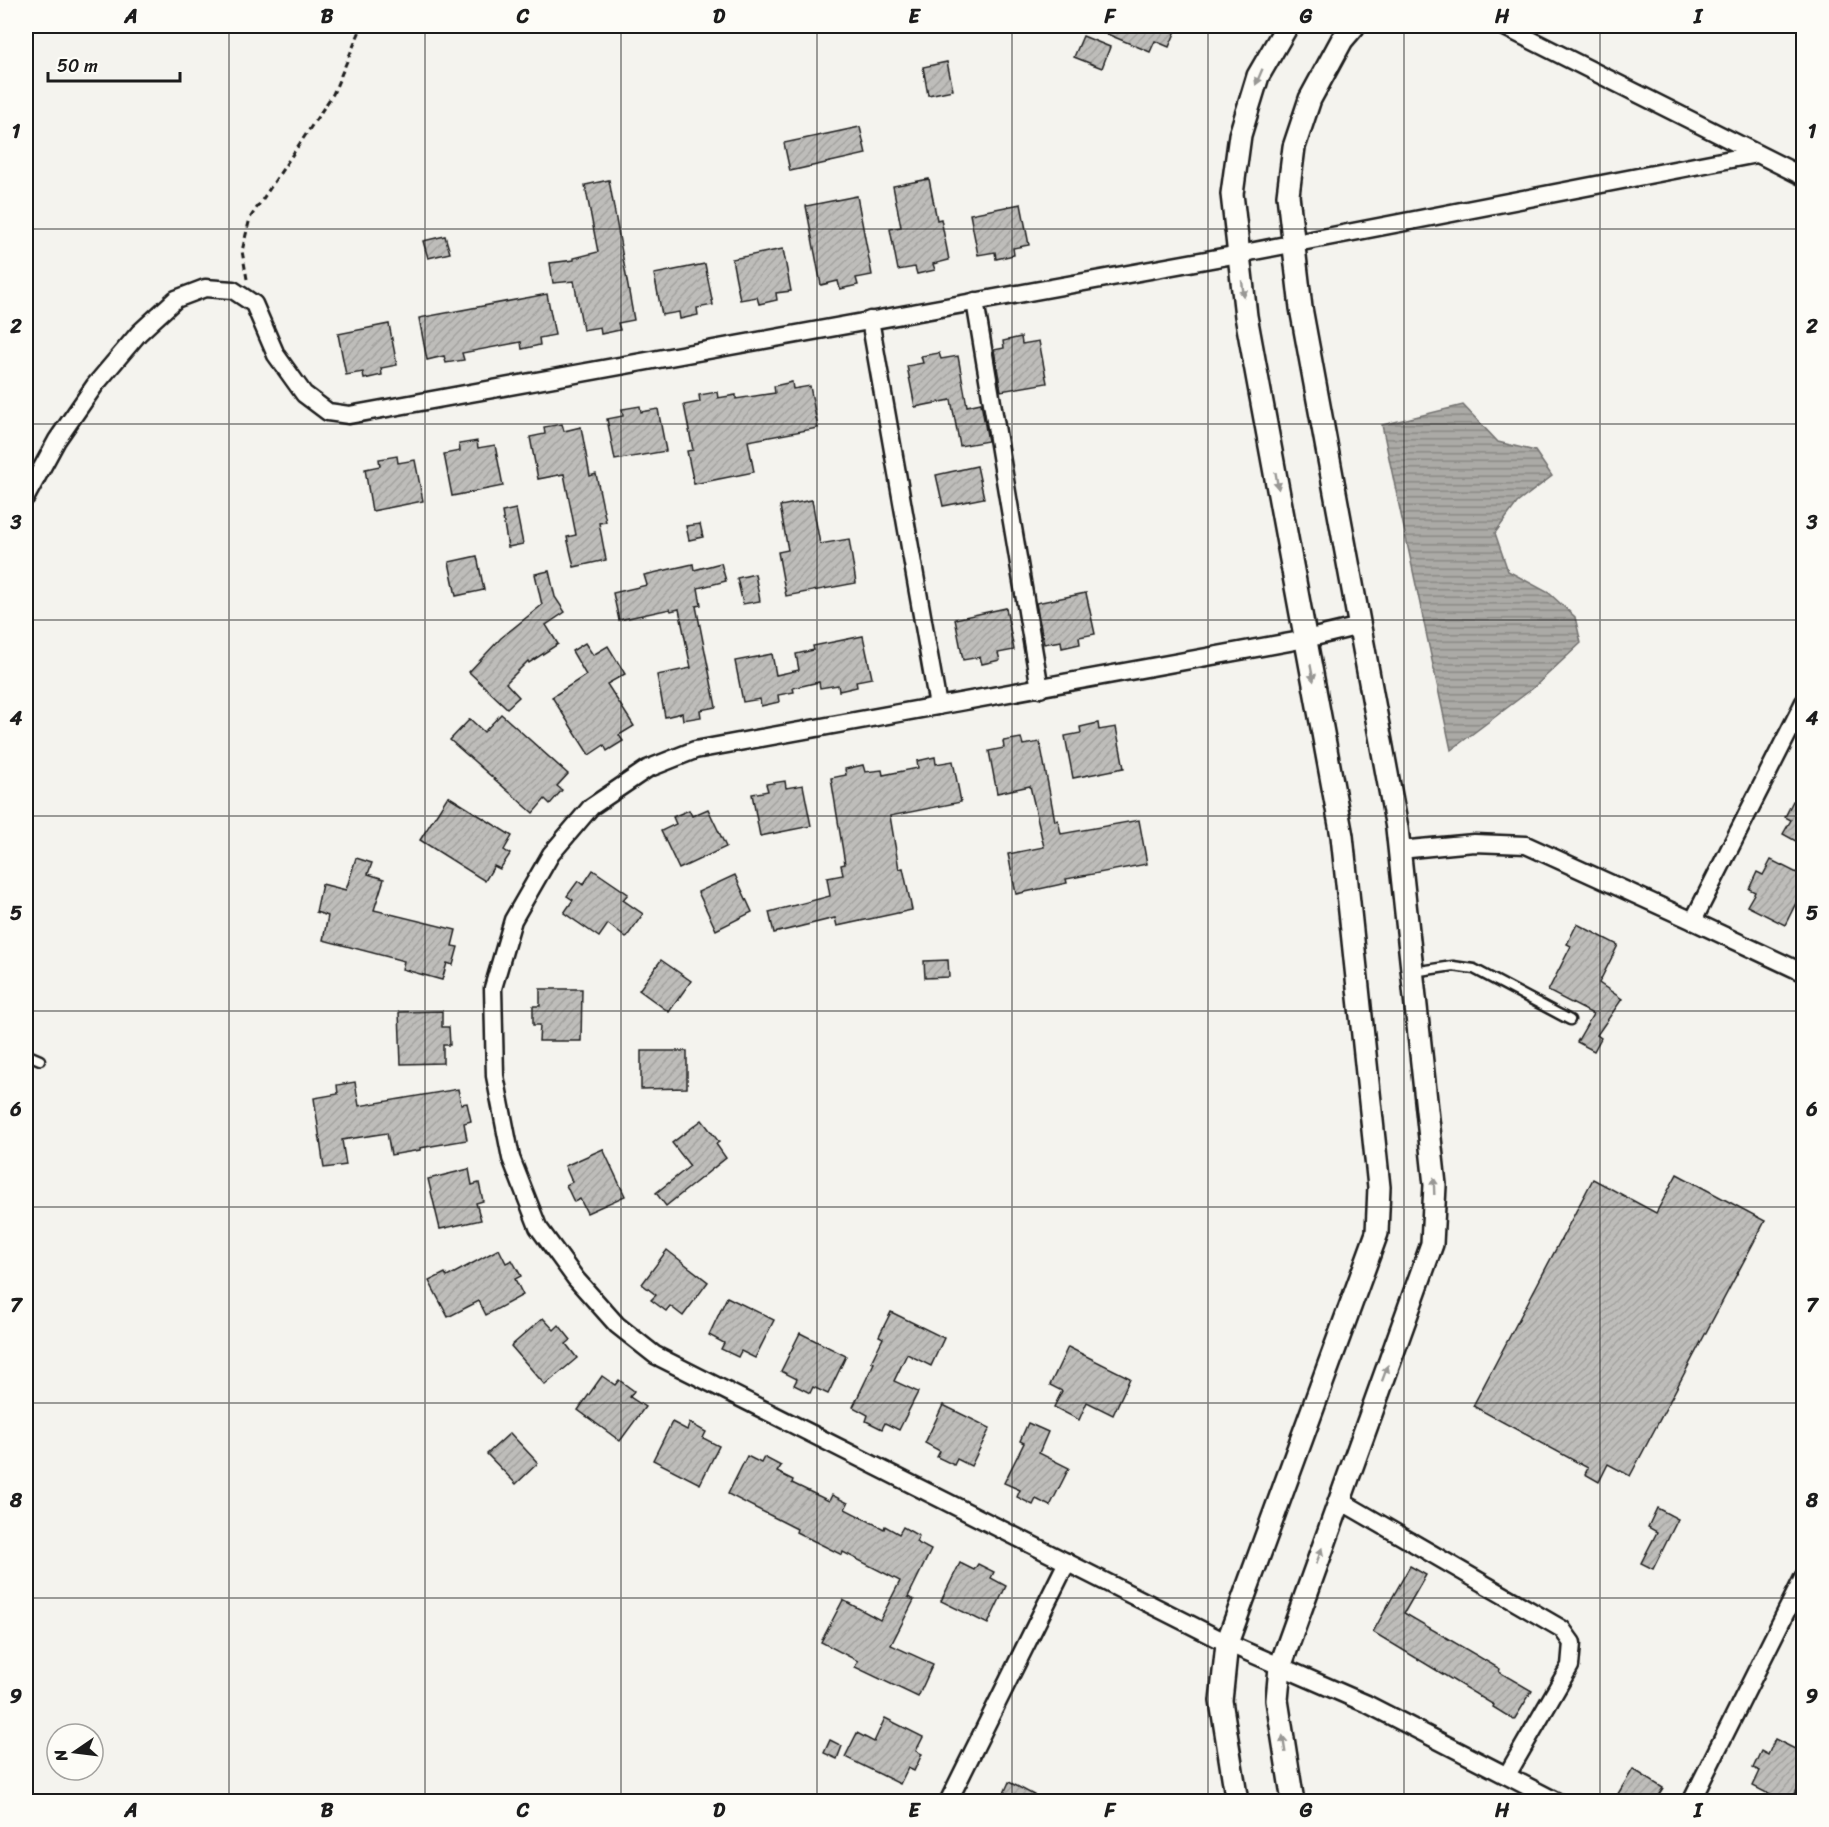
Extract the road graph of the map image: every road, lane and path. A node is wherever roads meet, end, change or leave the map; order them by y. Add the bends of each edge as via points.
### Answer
1 (363, 26) edge
2 (1287, 26) edge
3 (1354, 26) edge
4 (1503, 26) edge
5 (1757, 154) junction
6 (1803, 177) edge
7 (1293, 242) junction
8 (1239, 254) junction
9 (975, 301) junction
10 (254, 304) junction
11 (870, 320) junction
12 (26, 497) edge
13 (1360, 626) junction
14 (1306, 639) junction
15 (1040, 689) junction
16 (1803, 702) edge
17 (938, 706) junction
18 (1400, 850) junction
19 (1692, 921) junction
20 (1412, 972) junction
21 (1803, 973) edge
22 (1570, 1020) dead end
23 (26, 1054) edge
24 (40, 1060) dead end
25 (1339, 1500) junction
26 (1067, 1562) junction
27 (1803, 1576) edge
28 (1227, 1643) junction
29 (1280, 1667) junction
30 (1507, 1775) junction
31 (948, 1802) edge
32 (1237, 1802) edge
33 (1293, 1802) edge
34 (1558, 1802) edge
35 (1691, 1802) edge

1 - 10 path via 333,94 250,218 242,251
2 -> 8 street via 1258,76 1240,135 1232,194
3 - 7 street via 1342,40 1310,99 1294,147 1288,195
4 - 5 street
5 - 6 street
5 - 7 street
7 - 8 street
7 - 13 street via 1301,308
8 - 9 street
8 -> 14 street via 1246,316
9 - 11 street
9 - 15 street
10 - 11 street via 276,355 304,394 328,412 349,415
10 - 12 street via 232,290 205,288 176,299 139,333 95,385 57,440
11 - 17 street
13 - 14 street
13 - 18 street
14 - 15 street
14 -> 28 street via 1342,836 1379,1187 1377,1233
15 - 17 street
16 - 19 street
17 - 26 street via 695,750 647,769 591,807 551,854 513,920 493,988 495,1076 511,1158 538,1227 576,1279 617,1325 655,1355
18 - 19 street via 1474,843 1526,845
18 - 20 street
19 - 21 street
20 - 22 lane via 1453,966 1474,969
25 -> 20 street via 1432,1244 1435,1185
23 - 24 lane
29 -> 25 street
25 - 30 street via 1562,1629 1572,1643 1570,1666
26 - 28 street
26 - 31 street
27 - 35 street
28 - 29 street
28 - 32 street via 1221,1701
29 - 30 street via 1366,1704
33 -> 29 street via 1277,1700
30 - 34 street

